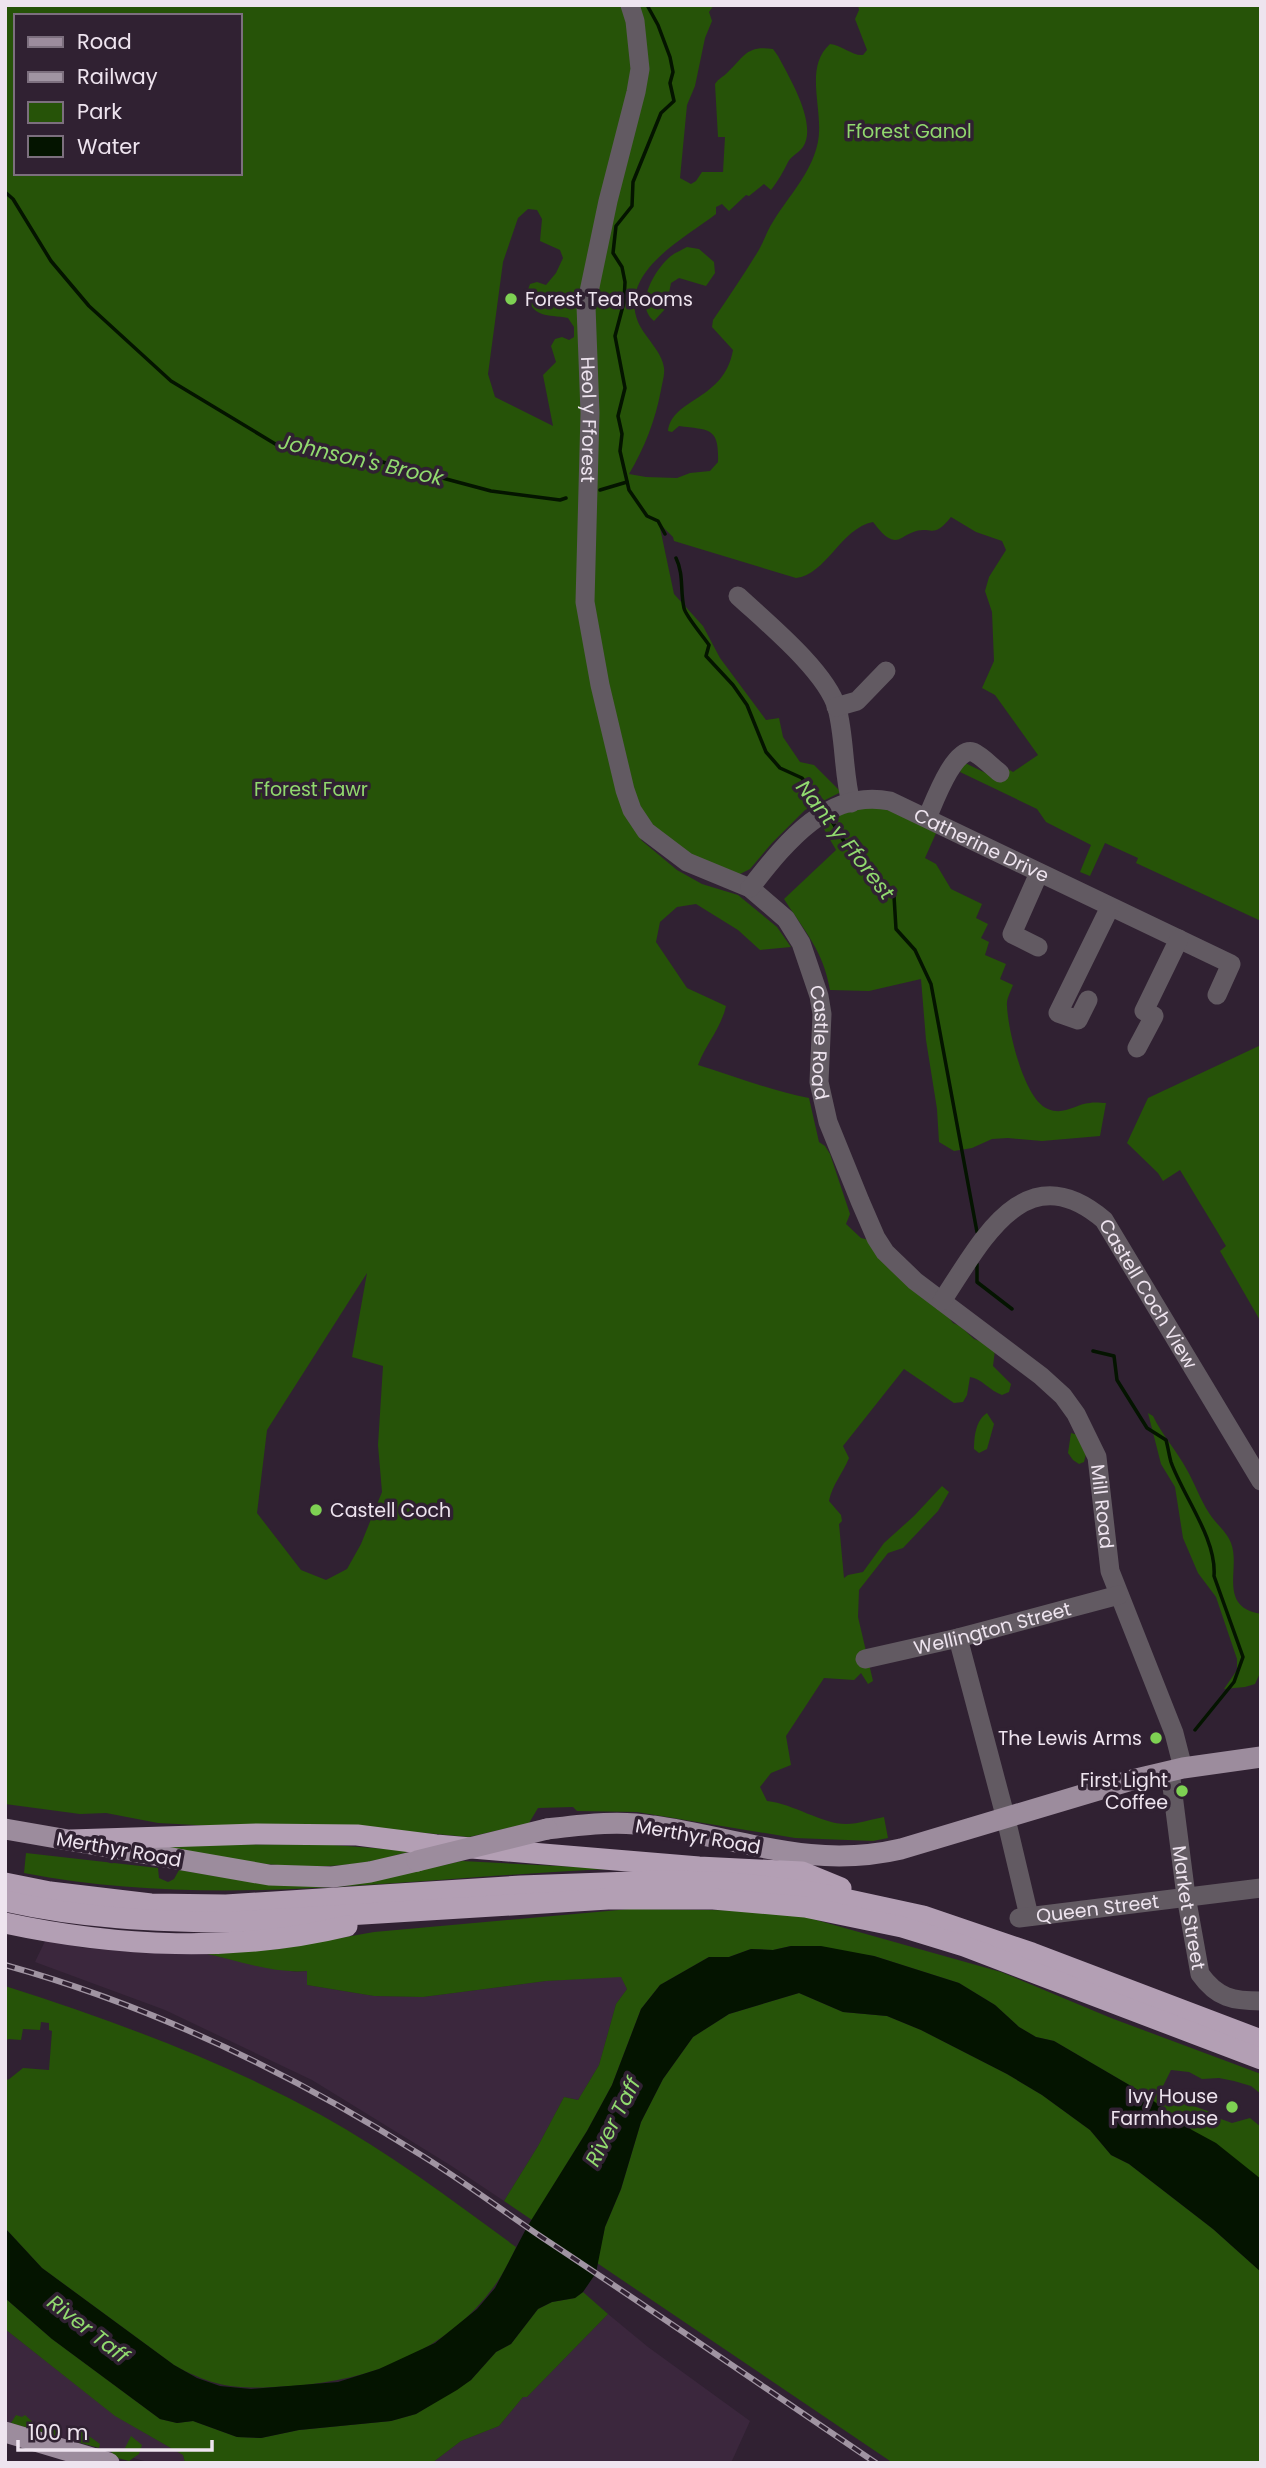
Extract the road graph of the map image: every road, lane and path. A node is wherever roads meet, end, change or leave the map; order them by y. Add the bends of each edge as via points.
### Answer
1 (630, 5) edge
2 (738, 596) dead end
3 (886, 671) dead end
4 (836, 707) junction
5 (1000, 773) dead end
6 (851, 803) junction
7 (927, 818) junction
8 (646, 831) joint
9 (1039, 873) junction
10 (750, 888) junction
11 (1110, 907) junction
12 (1179, 939) junction
13 (1038, 947) dead end
14 (1217, 995) dead end
15 (1087, 1000) dead end
16 (1138, 1048) dead end
17 (942, 1301) junction
18 (1261, 1481) edge
19 (1119, 1595) junction
20 (958, 1638) junction
21 (864, 1659) dead end
22 (1261, 1757) edge
23 (1176, 1770) junction
24 (1006, 1819) junction
25 (5, 1829) edge
26 (71, 1840) junction
27 (5, 1883) edge
28 (1261, 1888) edge
29 (1186, 1896) junction
30 (5, 1901) edge
31 (885, 1906) junction
32 (400, 1913) junction
33 (5, 1923) edge
34 (1261, 2001) edge
35 (1261, 2040) edge
36 (1261, 2059) edge
37 (5, 2432) edge
38 (109, 2463) edge

1 - 8 street, Heol y Fforest via 640,46 640,69 586,306 590,413 585,602 625,790
2 - 4 street via 794,647 827,688
3 - 4 street via 857,701
4 - 6 street
5 - 7 street via 974,752 958,757
6 - 7 street, Catherine Drive via 890,801
6 - 10 street, Catherine Drive via 797,832
7 - 9 street, Catherine Drive
8 - 10 street, Castle Road via 687,862
9 - 11 street, Catherine Drive
9 - 13 street via 1012,934
10 - 17 street, Castle Road via 786,919 805,953 821,1005 818,1061 822,1100 876,1238 898,1265
11 - 12 street, Catherine Drive
11 - 15 street via 1058,1013 1078,1020
12 - 14 street, Catherine Drive via 1231,964
12 - 16 street via 1144,1011 1154,1016
17 - 18 street, Castell Coch View via 990,1229 1016,1205 1047,1196 1081,1204 1104,1220
17 - 19 street, Mill Road via 1041,1376 1076,1414 1097,1457 1110,1571
19 - 20 street, Wellington Street
19 - 23 street, Mill Road via 1174,1733
20 - 21 street, Wellington Street
20 - 24 street
22 - 23 main road, Merthyr Road
23 - 24 main road, Merthyr Road
23 - 29 street, Market Street
24 - 26 main road, Merthyr Road, bridge via 859,1856 819,1856 652,1826 600,1822 547,1829 332,1877 227,1869
24 - 29 street, Queen Street via 1023,1917
25 - 26 main road, Merthyr Road
26 - 31 highway via 357,1835 699,1867 802,1872
27 - 31 highway via 151,1904 226,1905 521,1886 722,1882
28 - 29 street, Queen Street
29 - 34 street, Market Street via 1196,1961 1206,1983 1236,2001
30 - 32 highway via 73,1914 172,1922
31 - 35 highway via 1006,1944
32 - 33 highway via 320,1933 218,1942 122,1940
32 - 36 highway via 608,1899 713,1899 805,1907 902,1927 964,1946
37 - 38 main road

